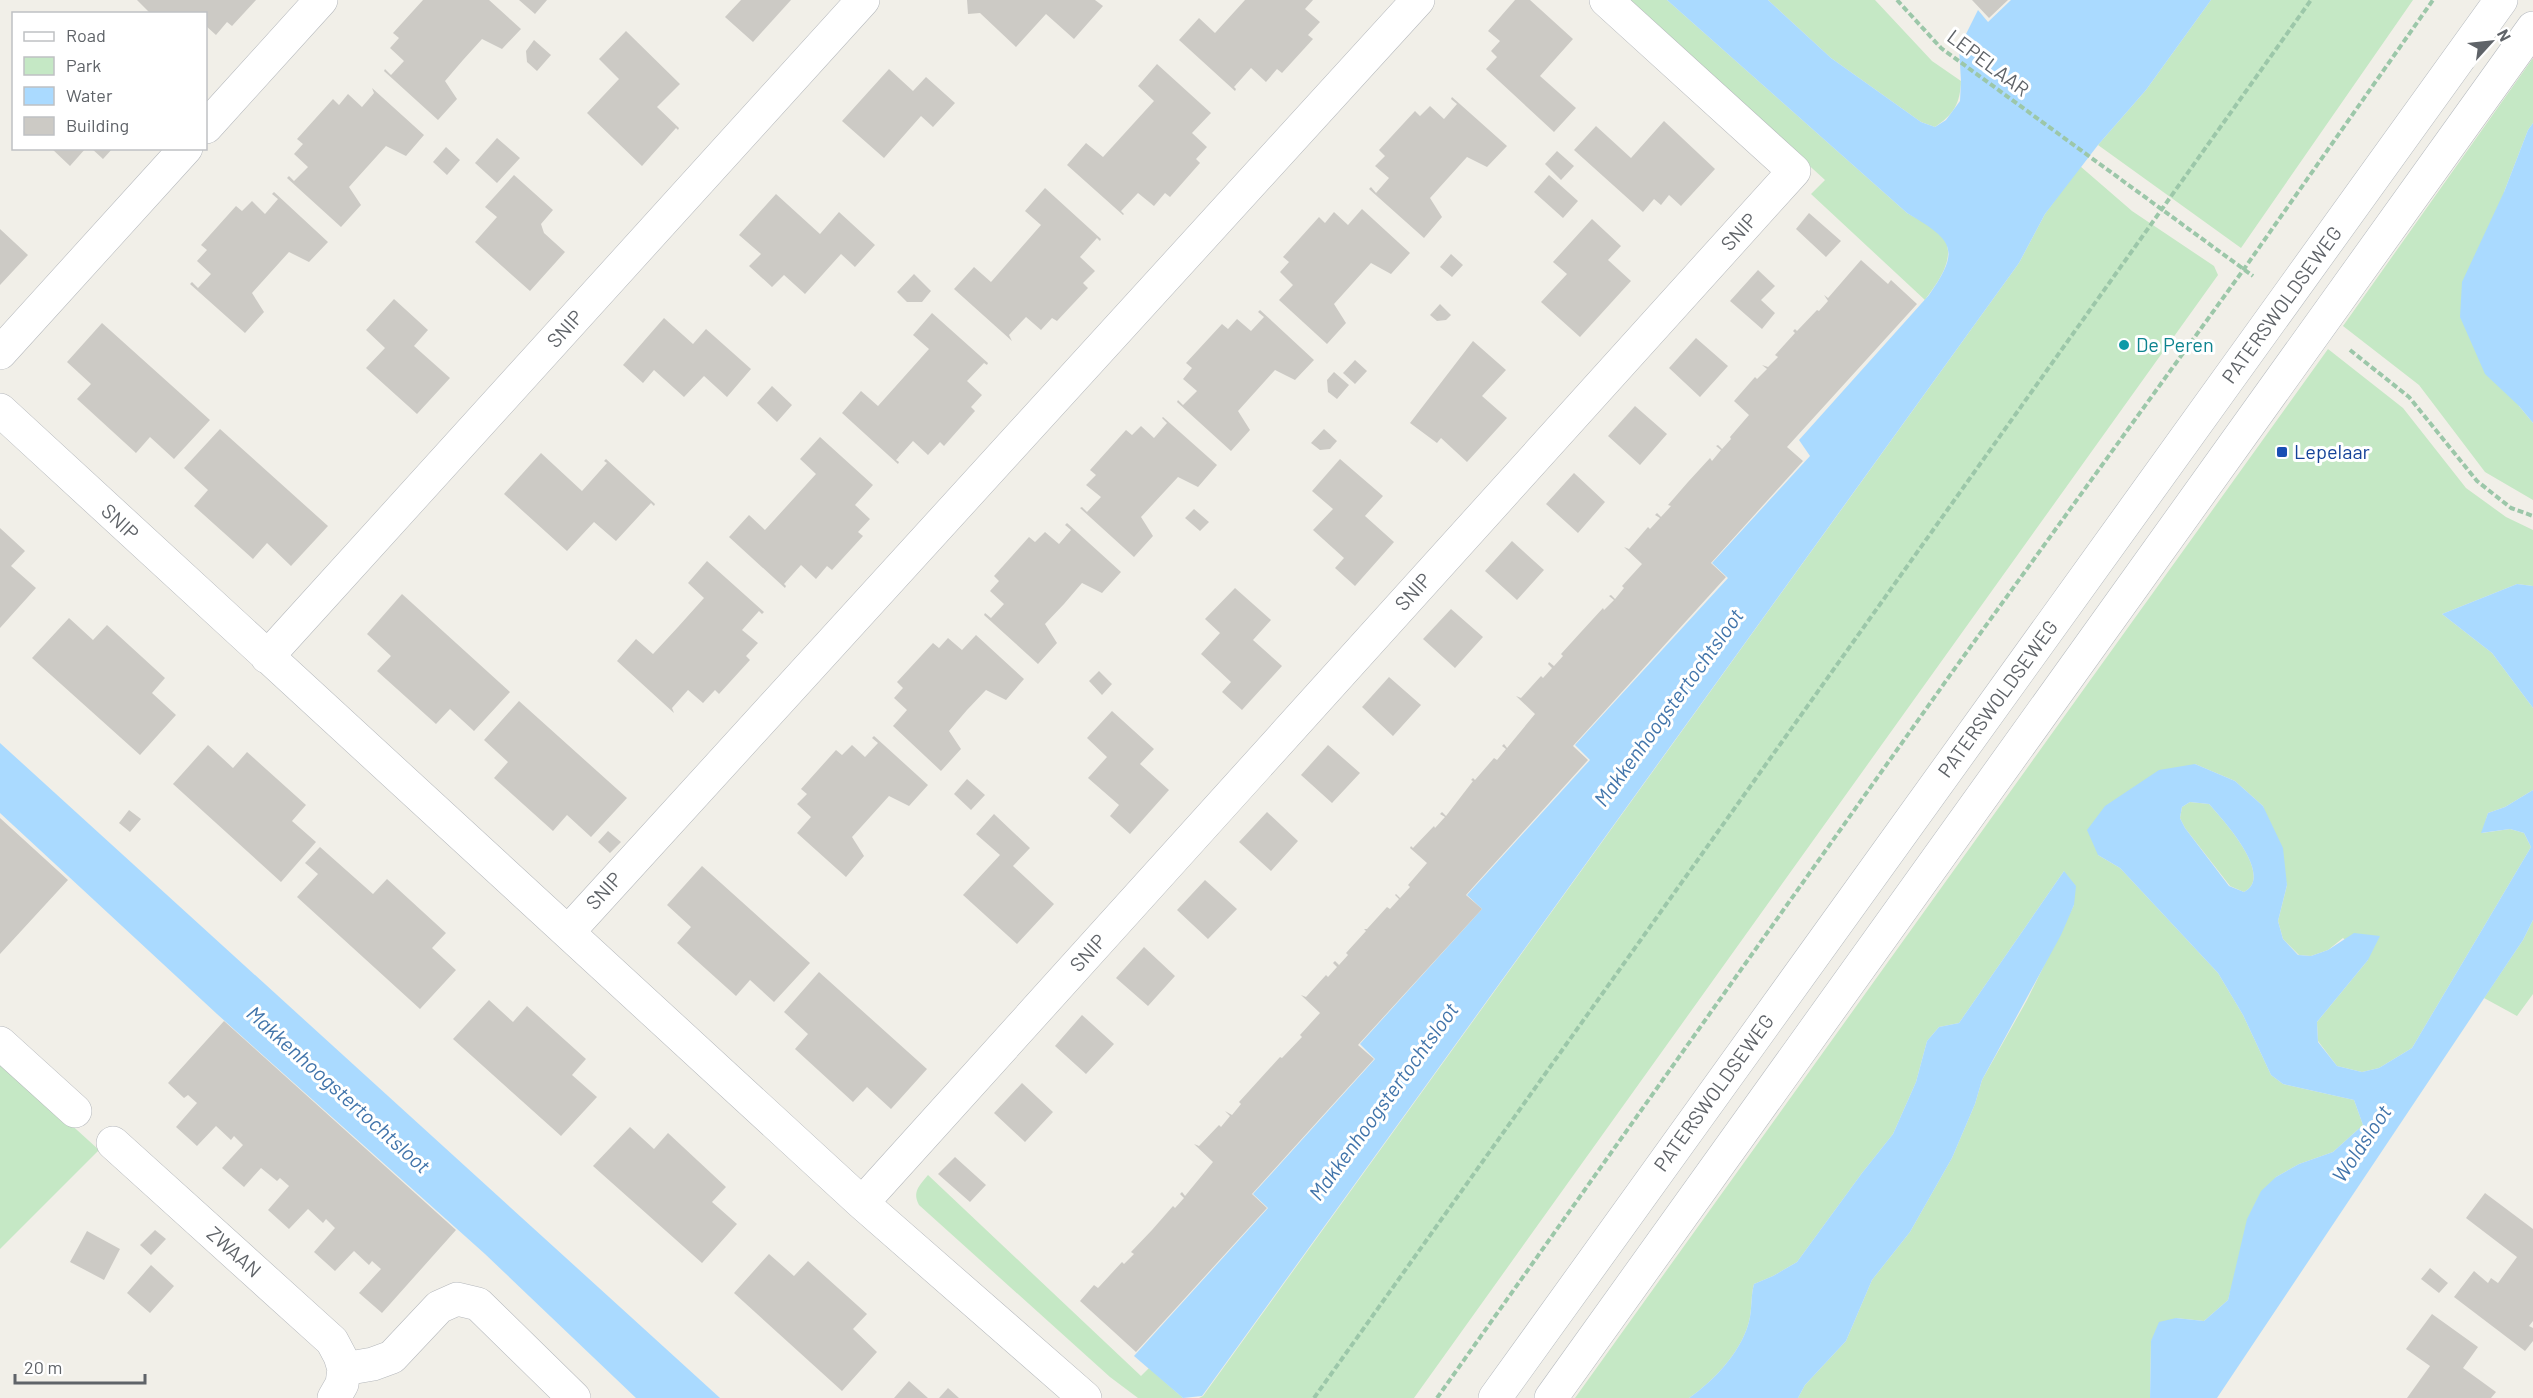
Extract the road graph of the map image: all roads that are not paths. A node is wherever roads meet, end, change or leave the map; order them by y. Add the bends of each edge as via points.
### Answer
1 (321, 0) edge
2 (863, 0) edge
3 (1418, 0) edge
4 (1606, 0) edge
5 (2501, 0) edge
6 (2533, 28) edge
7 (207, 126) edge
8 (184, 150) edge
9 (0, 352) edge
10 (0, 411) edge
11 (267, 657) junction
12 (568, 932) junction
13 (0, 1043) edge
14 (75, 1111) dead end
15 (113, 1143) dead end
16 (862, 1203) junction
17 (339, 1384) edge
18 (574, 1398) edge
19 (1085, 1398) edge
20 (1495, 1398) edge
21 (1551, 1398) edge

1 - 7 street
2 - 11 street, SNIP
3 - 12 street, SNIP
4 - 16 street, SNIP via 1794,171
5 - 20 street, PATERSWOLDSEWEG
6 - 21 street, PATERSWOLDSEWEG
8 - 9 street
10 - 11 street, SNIP
11 - 12 street, SNIP
12 - 16 street, SNIP
13 - 14 street
15 - 17 street, ZWAAN via 332,1341 340,1356
16 - 19 street, SNIP
17 - 18 street, ZWAAN via 392,1357 439,1307 457,1299 478,1304

